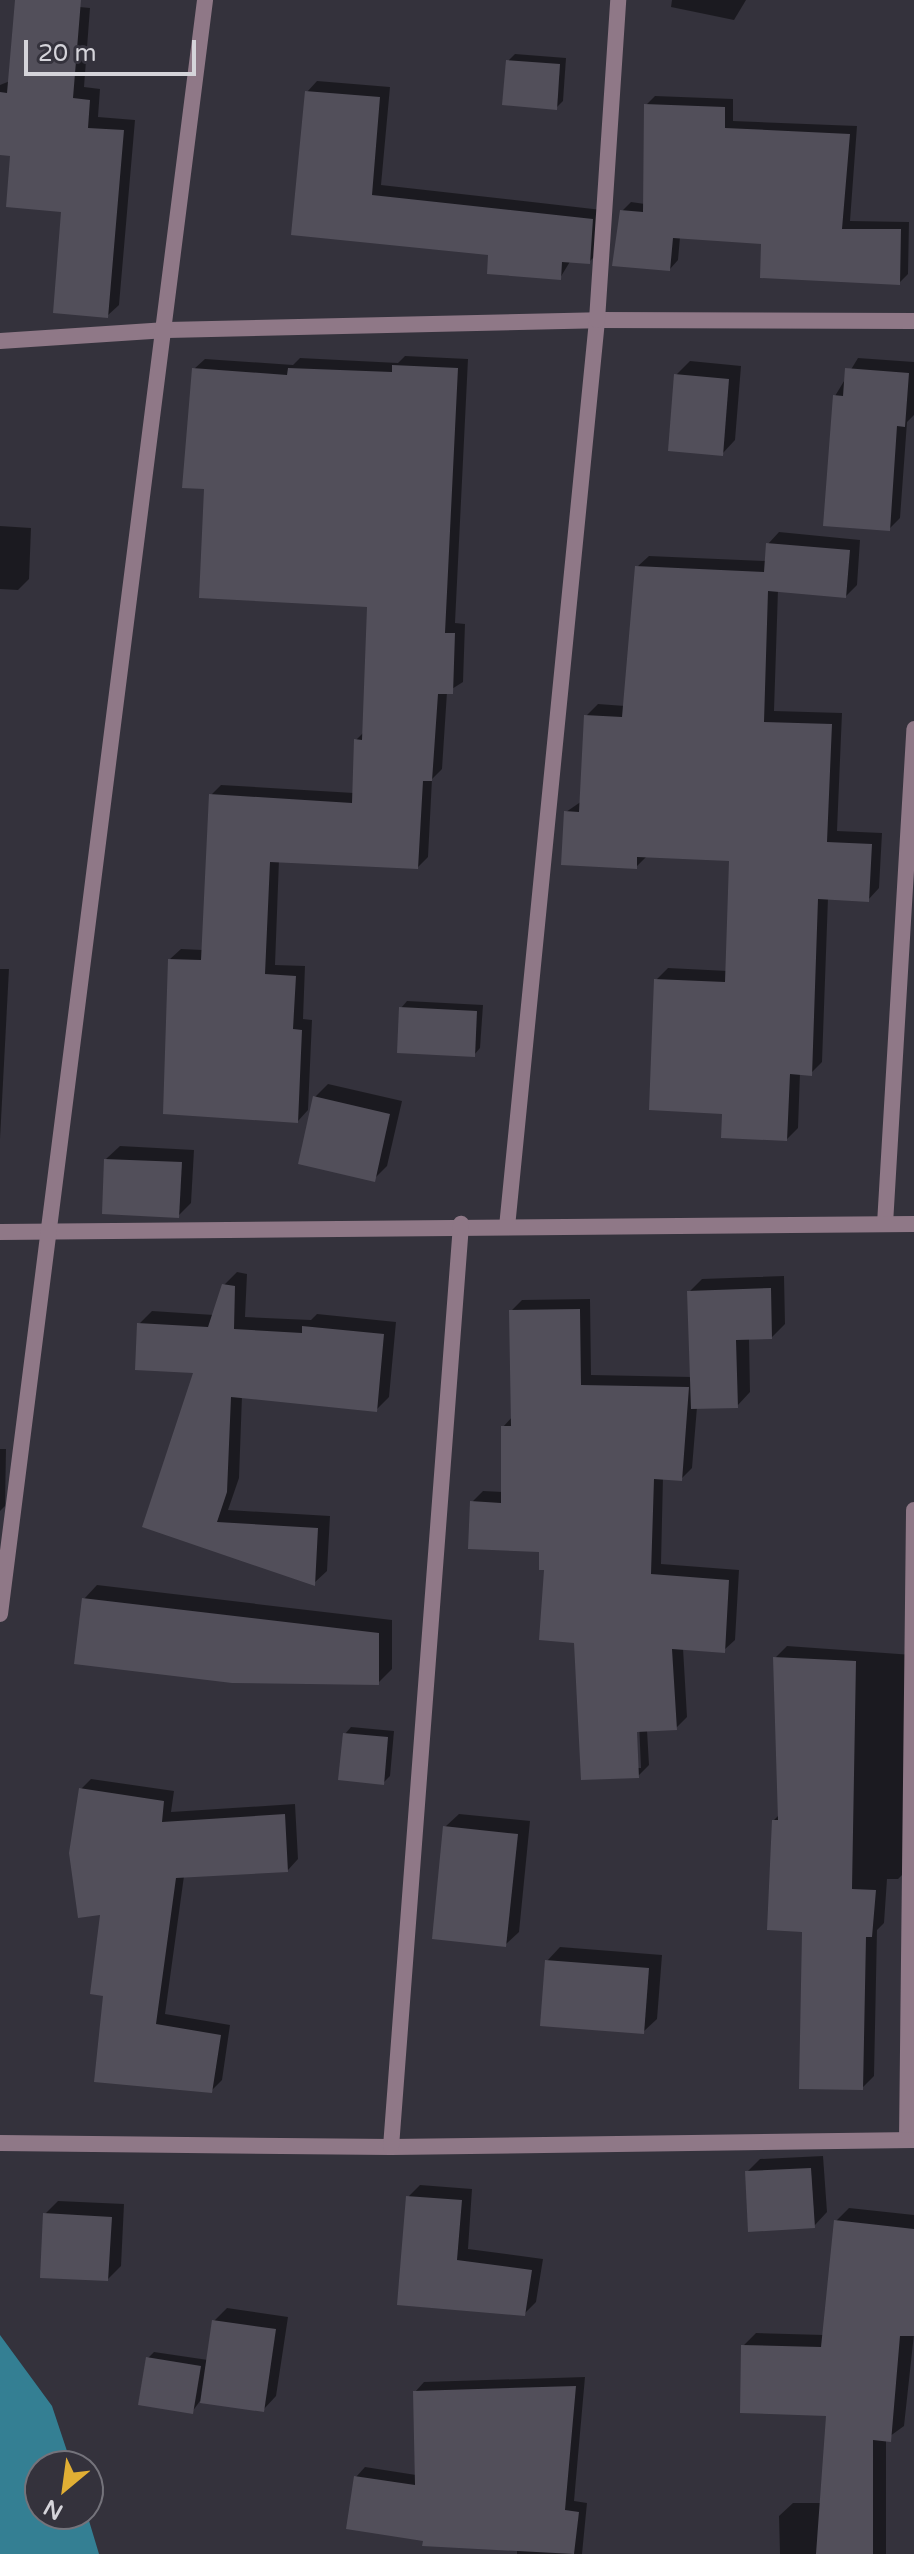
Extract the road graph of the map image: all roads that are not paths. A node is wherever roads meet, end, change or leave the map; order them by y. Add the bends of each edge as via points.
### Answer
1 (205, 0) edge
2 (618, 0) edge
3 (597, 320) junction
4 (914, 321) edge
5 (167, 330) junction
6 (0, 341) edge
7 (914, 729) edge
8 (461, 1224) junction
9 (885, 1224) junction
10 (914, 1224) edge
11 (507, 1227) junction
12 (45, 1231) junction
13 (0, 1232) edge
14 (914, 1510) edge
15 (0, 1614) edge
16 (910, 2140) edge
17 (0, 2143) edge
18 (391, 2147) junction

1 - 5 street
2 - 3 street
3 - 4 street
3 - 5 street
3 - 11 street
5 - 6 street
5 - 12 street
7 - 9 street
8 - 11 street
8 - 12 street
8 - 18 street
9 - 10 street
9 - 11 street
12 - 13 street
12 - 15 street
14 - 16 street
16 - 18 street
17 - 18 street

